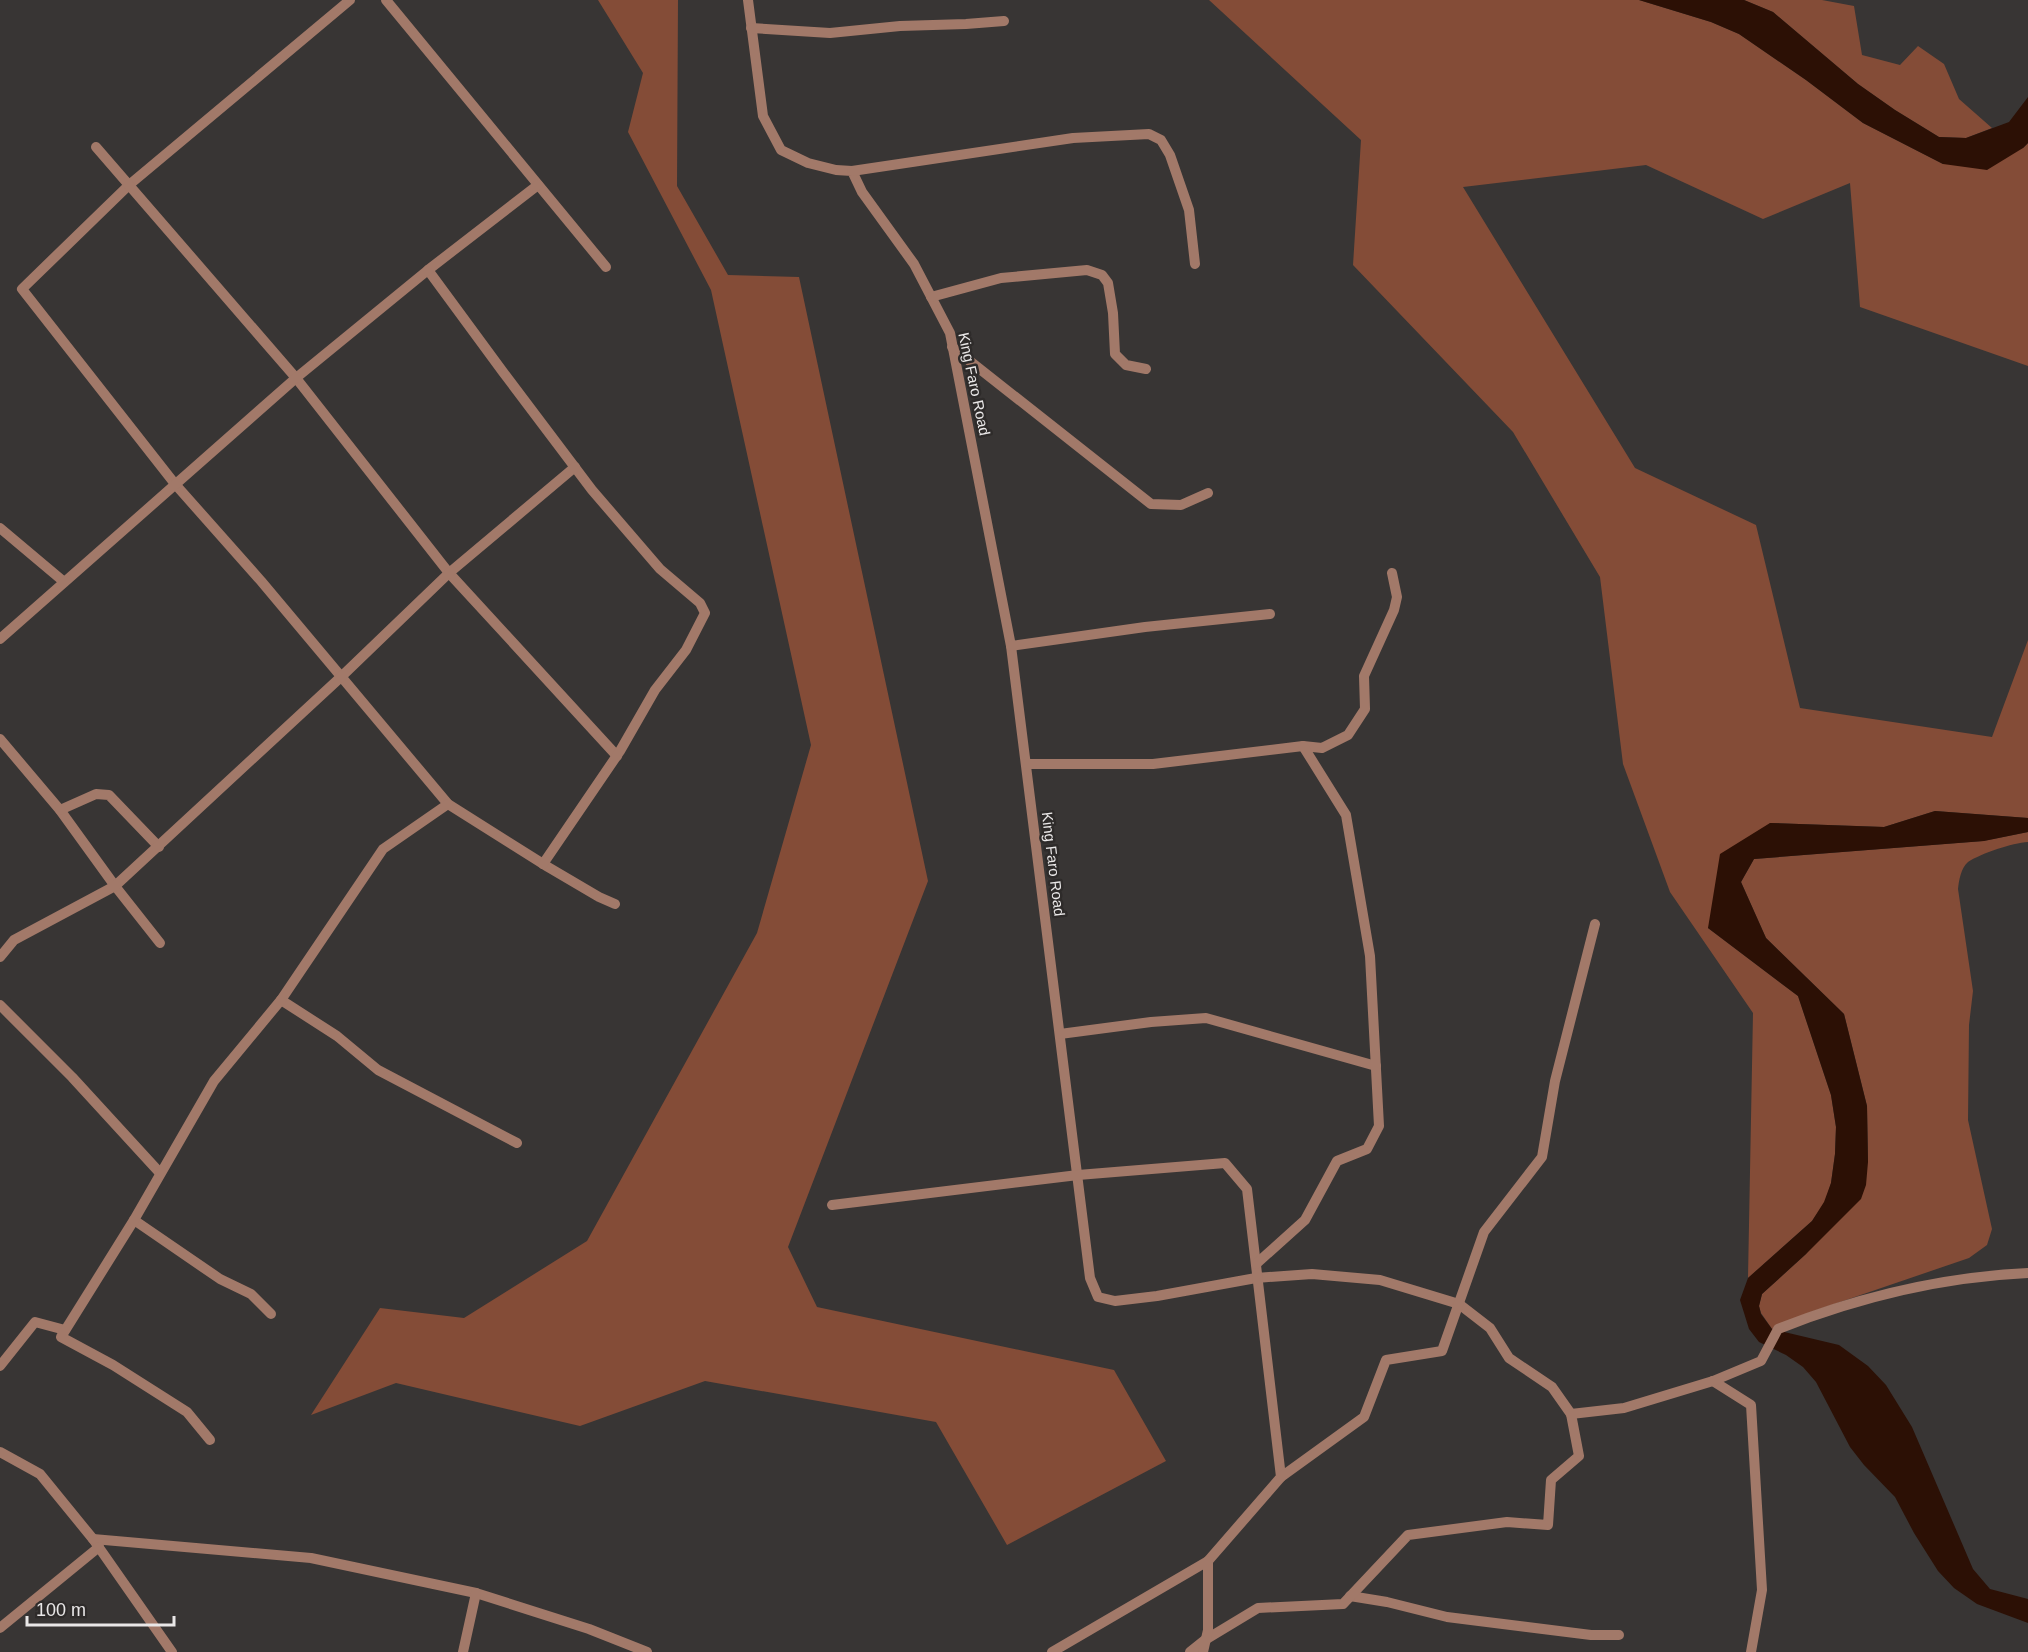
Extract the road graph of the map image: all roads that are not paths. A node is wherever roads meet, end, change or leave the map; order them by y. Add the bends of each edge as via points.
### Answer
1 (350, 0) edge
2 (386, 0) edge
3 (748, 0) edge
4 (1004, 21) dead end
5 (751, 28) junction
6 (96, 147) dead end
7 (852, 171) junction
8 (538, 184) junction
9 (129, 185) junction
10 (1195, 264) dead end
11 (606, 267) dead end
12 (428, 270) junction
13 (931, 297) junction
14 (952, 347) junction
15 (1146, 369) dead end
16 (296, 378) junction
17 (575, 467) junction
18 (175, 484) junction
19 (1208, 493) dead end
20 (0, 528) edge
21 (449, 573) junction
22 (1392, 573) dead end
23 (63, 582) junction
24 (1270, 614) dead end
25 (0, 639) edge
26 (1011, 646) junction
27 (342, 676) junction
28 (0, 739) edge
29 (1303, 746) junction
30 (617, 756) junction
31 (1026, 764) junction
32 (448, 804) junction
33 (60, 810) junction
34 (159, 847) junction
35 (543, 864) junction
36 (115, 886) junction
37 (615, 904) dead end
38 (1595, 924) dead end
39 (160, 943) dead end
40 (0, 957) edge
41 (281, 1000) junction
42 (0, 1005) edge
43 (1060, 1034) junction
44 (1376, 1066) junction
45 (517, 1143) dead end
46 (160, 1173) junction
47 (1078, 1175) junction
48 (832, 1204) dead end
49 (134, 1220) junction
50 (1256, 1264) junction
51 (2028, 1273) edge
52 (1256, 1278) junction
53 (1459, 1304) junction
54 (271, 1314) dead end
55 (65, 1330) junction
56 (0, 1366) edge
57 (1713, 1381) junction
58 (1571, 1414) junction
59 (210, 1440) dead end
60 (0, 1452) edge
61 (1281, 1477) junction
62 (96, 1543) junction
63 (1208, 1561) junction
64 (476, 1593) junction
65 (1350, 1596) junction
66 (0, 1628) edge
67 (1618, 1635) dead end
68 (1205, 1640) junction
69 (172, 1652) edge
70 (463, 1652) edge
71 (647, 1652) edge
72 (1052, 1652) edge
73 (1190, 1652) edge
74 (1203, 1652) edge
75 (1751, 1652) edge

1 - 9 street
2 - 8 street
3 - 5 street
4 - 5 street via 830,33
5 - 7 street via 762,116 781,150 808,163
6 - 9 street
7 - 10 street via 1073,138 1149,134 1161,140 1170,155 1189,210
7 - 13 street, King Faro Road via 862,192 914,264
8 - 11 street
8 - 12 street
9 - 16 street
9 - 18 street via 22,289
12 - 16 street
12 - 17 street
13 - 14 street, King Faro Road via 950,333
13 - 15 street via 1001,278 1087,270 1101,275 1108,284 1115,354 1126,365
14 - 19 street via 1151,504 1181,505
14 - 26 street, King Faro Road
16 - 18 street
16 - 21 street
17 - 21 street
17 - 30 street via 660,569 700,603 705,614
18 - 23 street
18 - 27 street
20 - 23 street
21 - 27 street
21 - 30 street
22 - 29 street via 1397,597 1364,676 1365,709 1348,735 1322,748
23 - 25 street
24 - 26 street
26 - 31 street, King Faro Road
27 - 32 street
27 - 34 street
28 - 33 street
29 - 31 street via 1153,764
29 - 44 street via 1346,815 1371,956
30 - 35 street
31 - 43 street, King Faro Road
32 - 35 street
32 - 41 street via 383,849
33 - 34 street via 96,794 109,795
33 - 36 street
34 - 36 street
35 - 37 street
36 - 39 street
36 - 40 street via 14,940
38 - 53 street via 1555,1081 1542,1157 1484,1232
41 - 45 street via 337,1036 378,1070
41 - 46 street via 214,1081
42 - 46 street
43 - 44 street via 1206,1018
43 - 47 street, King Faro Road
44 - 50 street via 1379,1126 1367,1149 1337,1161 1305,1220
46 - 49 street
47 - 48 street
47 - 50 street via 1225,1163 1247,1189
47 - 52 street, King Faro Road via 1090,1278 1098,1297 1115,1301 1157,1296
49 - 54 street via 220,1279 251,1294
49 - 55 street
50 - 52 street
51 - 57 street via 1904,1290 1811,1316 1778,1329 1761,1361
52 - 53 street, King Faro Road via 1312,1274 1380,1280
52 - 61 street
53 - 58 street, King Faro Road via 1490,1329 1509,1358 1551,1387
53 - 61 street via 1442,1352 1386,1360 1364,1417
55 - 56 street via 34,1322
55 - 59 street via 61,1337 187,1412
57 - 58 street via 1624,1408
57 - 75 street via 1751,1405 1762,1590
58 - 65 street via 1579,1455 1551,1480 1548,1525 1507,1522 1408,1535
60 - 62 street via 39,1474
61 - 63 street
62 - 64 street via 311,1558
62 - 66 street
62 - 69 street
63 - 68 street
63 - 72 street
64 - 70 street
64 - 71 street
65 - 67 street via 1447,1617
65 - 68 street via 1343,1604 1258,1608
68 - 73 street
68 - 74 street

